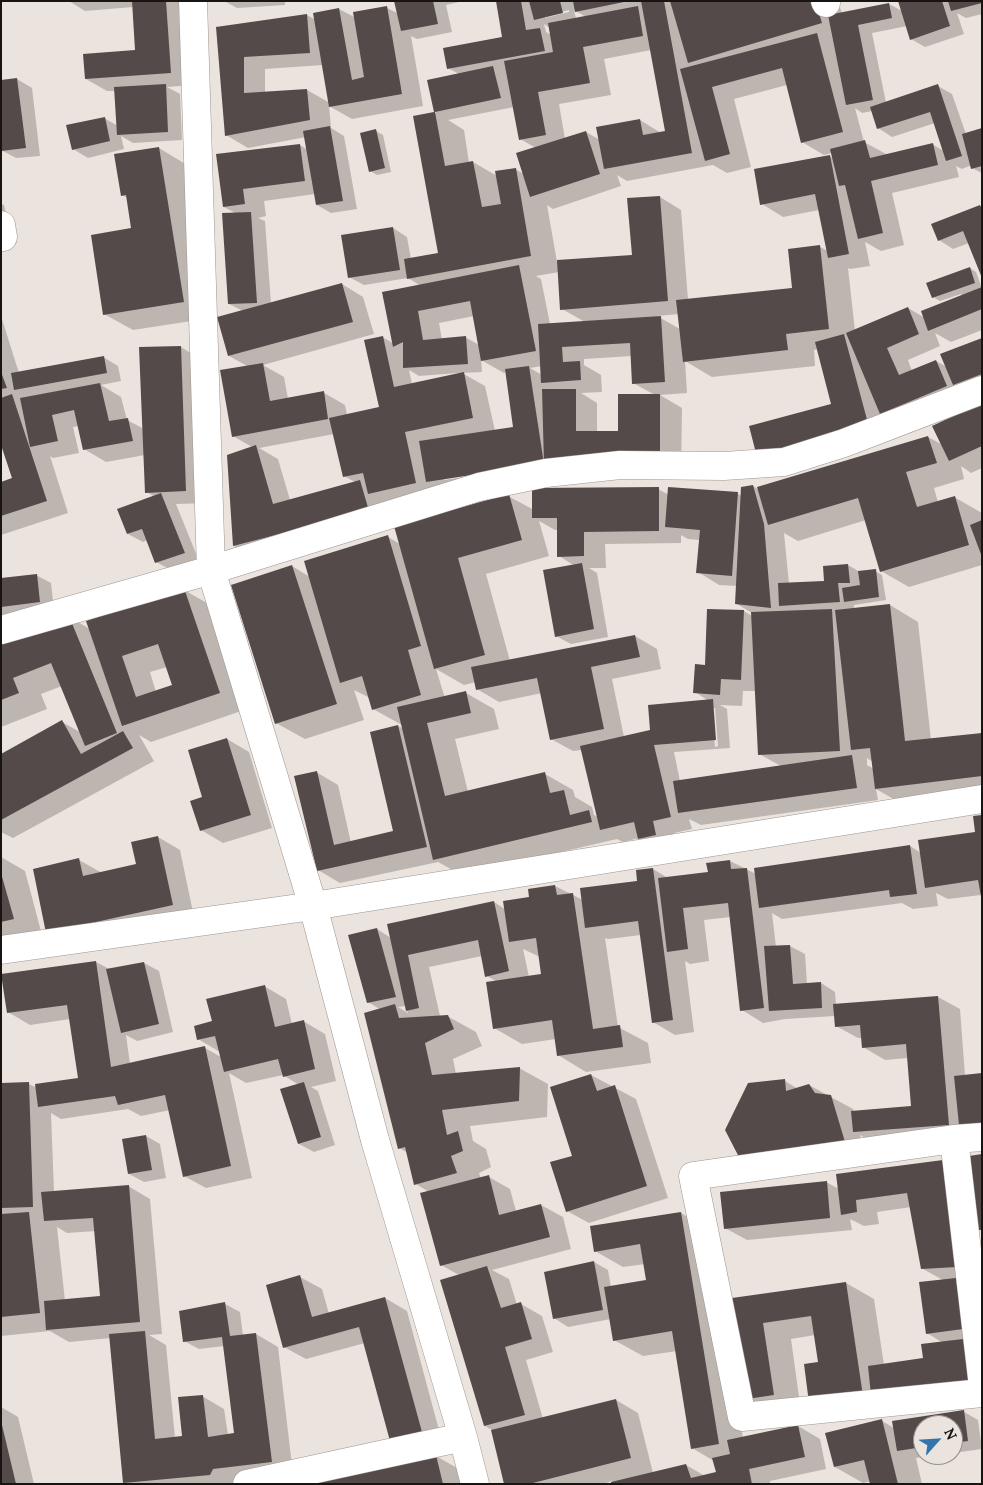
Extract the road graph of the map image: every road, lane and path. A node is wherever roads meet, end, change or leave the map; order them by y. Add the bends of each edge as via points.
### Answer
1 (192, 1) edge
2 (1, 225) edge
3 (1, 237) edge
4 (982, 390) edge
5 (211, 570) junction
6 (1, 630) edge
7 (982, 799) edge
8 (313, 906) junction
9 (1, 950) edge
10 (982, 1137) edge
11 (954, 1139) junction
12 (982, 1378) edge
13 (982, 1393) edge
14 (463, 1437) junction
15 (247, 1484) edge
16 (475, 1484) edge

1 - 5 street
2 - 3 street via 4,236
4 - 5 street via 844,443 784,462 724,466 620,465 546,473 479,487
5 - 6 street
5 - 8 street
7 - 8 street
8 - 9 street
8 - 14 street via 375,1140
10 - 11 street
11 - 12 street
11 - 13 street via 693,1176 742,1417
14 - 15 street
14 - 16 street

